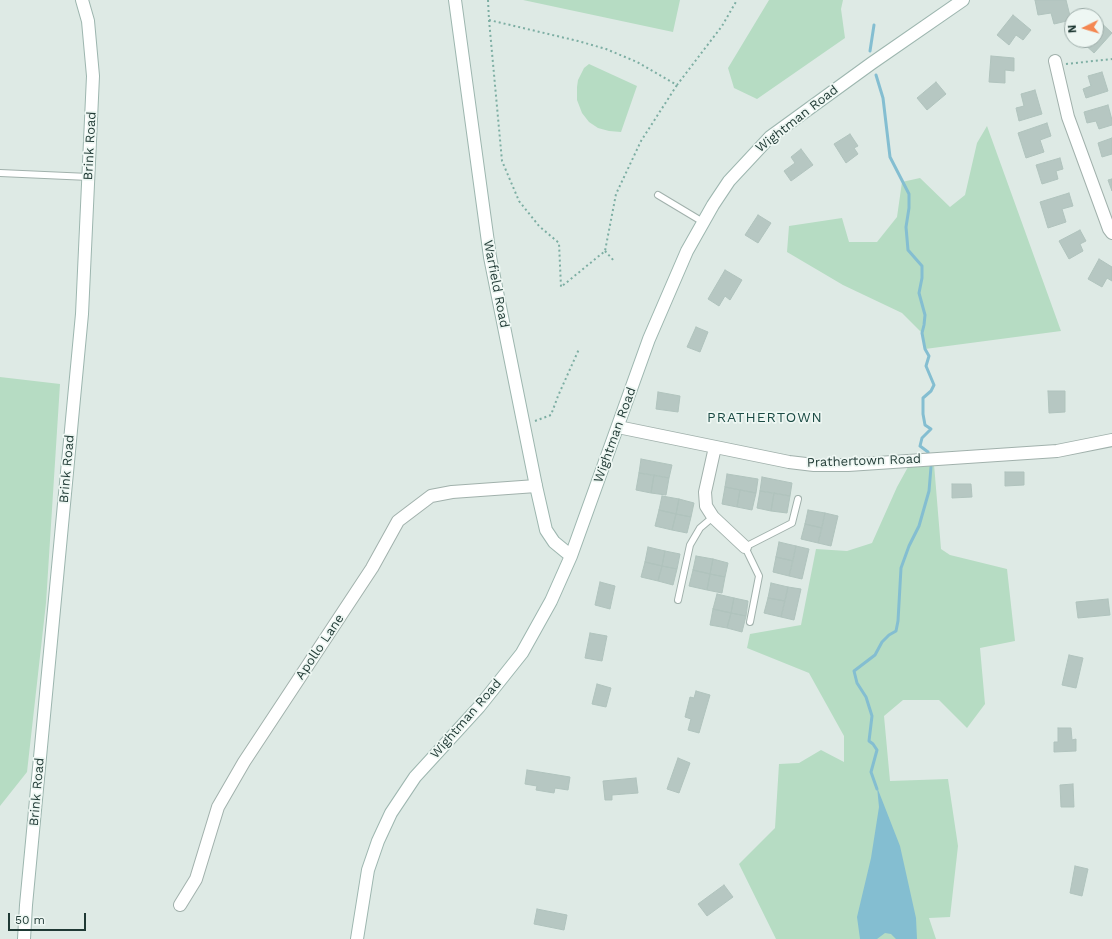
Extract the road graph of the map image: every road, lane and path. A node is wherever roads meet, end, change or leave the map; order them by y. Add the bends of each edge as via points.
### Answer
1 (82, 0) edge
2 (455, 0) edge
3 (488, 0) edge
4 (737, 0) edge
5 (962, 0) edge
6 (489, 20) junction
7 (1112, 59) edge
8 (1056, 63) joint
9 (677, 85) junction
10 (0, 173) edge
11 (89, 177) junction
12 (658, 195) dead end
13 (703, 222) junction
14 (1112, 233) edge
15 (605, 251) junction
16 (615, 262) dead end
17 (579, 348) dead end
18 (524, 425) junction
19 (618, 427) junction
20 (1112, 440) edge
21 (715, 447) junction
22 (536, 486) junction
23 (798, 499) dead end
24 (713, 517) junction
25 (745, 547) junction
26 (571, 556) junction
27 (678, 600) dead end
28 (750, 622) dead end
29 (180, 905) dead end
30 (24, 939) edge
31 (357, 939) edge

1 - 11 main road, Brink Road via 88,21 93,76
2 - 18 main road, Warfield Road via 490,257
3 - 6 path
4 - 9 path via 722,26
5 - 13 main road, Wightman Road via 770,137 729,180
6 - 9 path via 606,49 637,62
6 - 15 path via 502,161 519,201 539,226 559,243 561,287
7 - 8 path
8 - 14 main road via 1068,117
9 - 15 path via 642,141 616,194
10 - 11 lane
11 - 30 main road, Brink Road via 82,314
12 - 13 lane
13 - 19 main road, Wightman Road via 687,251 649,339
15 - 16 path
17 - 18 path via 551,415
18 - 22 main road, Warfield Road
19 - 21 main road, Prathertown Road
19 - 26 main road, Wightman Road
20 - 21 main road, Prathertown Road via 1057,451 848,465 789,462
21 - 24 main road via 705,492 706,506
22 - 26 main road, Warfield Road via 546,530 554,542
22 - 29 main road, Apollo Lane via 430,496 398,521 372,568 244,762 218,808 196,879
23 - 25 lane via 792,523
24 - 25 main road
24 - 27 lane via 700,528 690,545
25 - 28 lane via 759,576
26 - 31 main road, Wightman Road via 551,601 522,653 479,707 415,777 390,813 368,870

